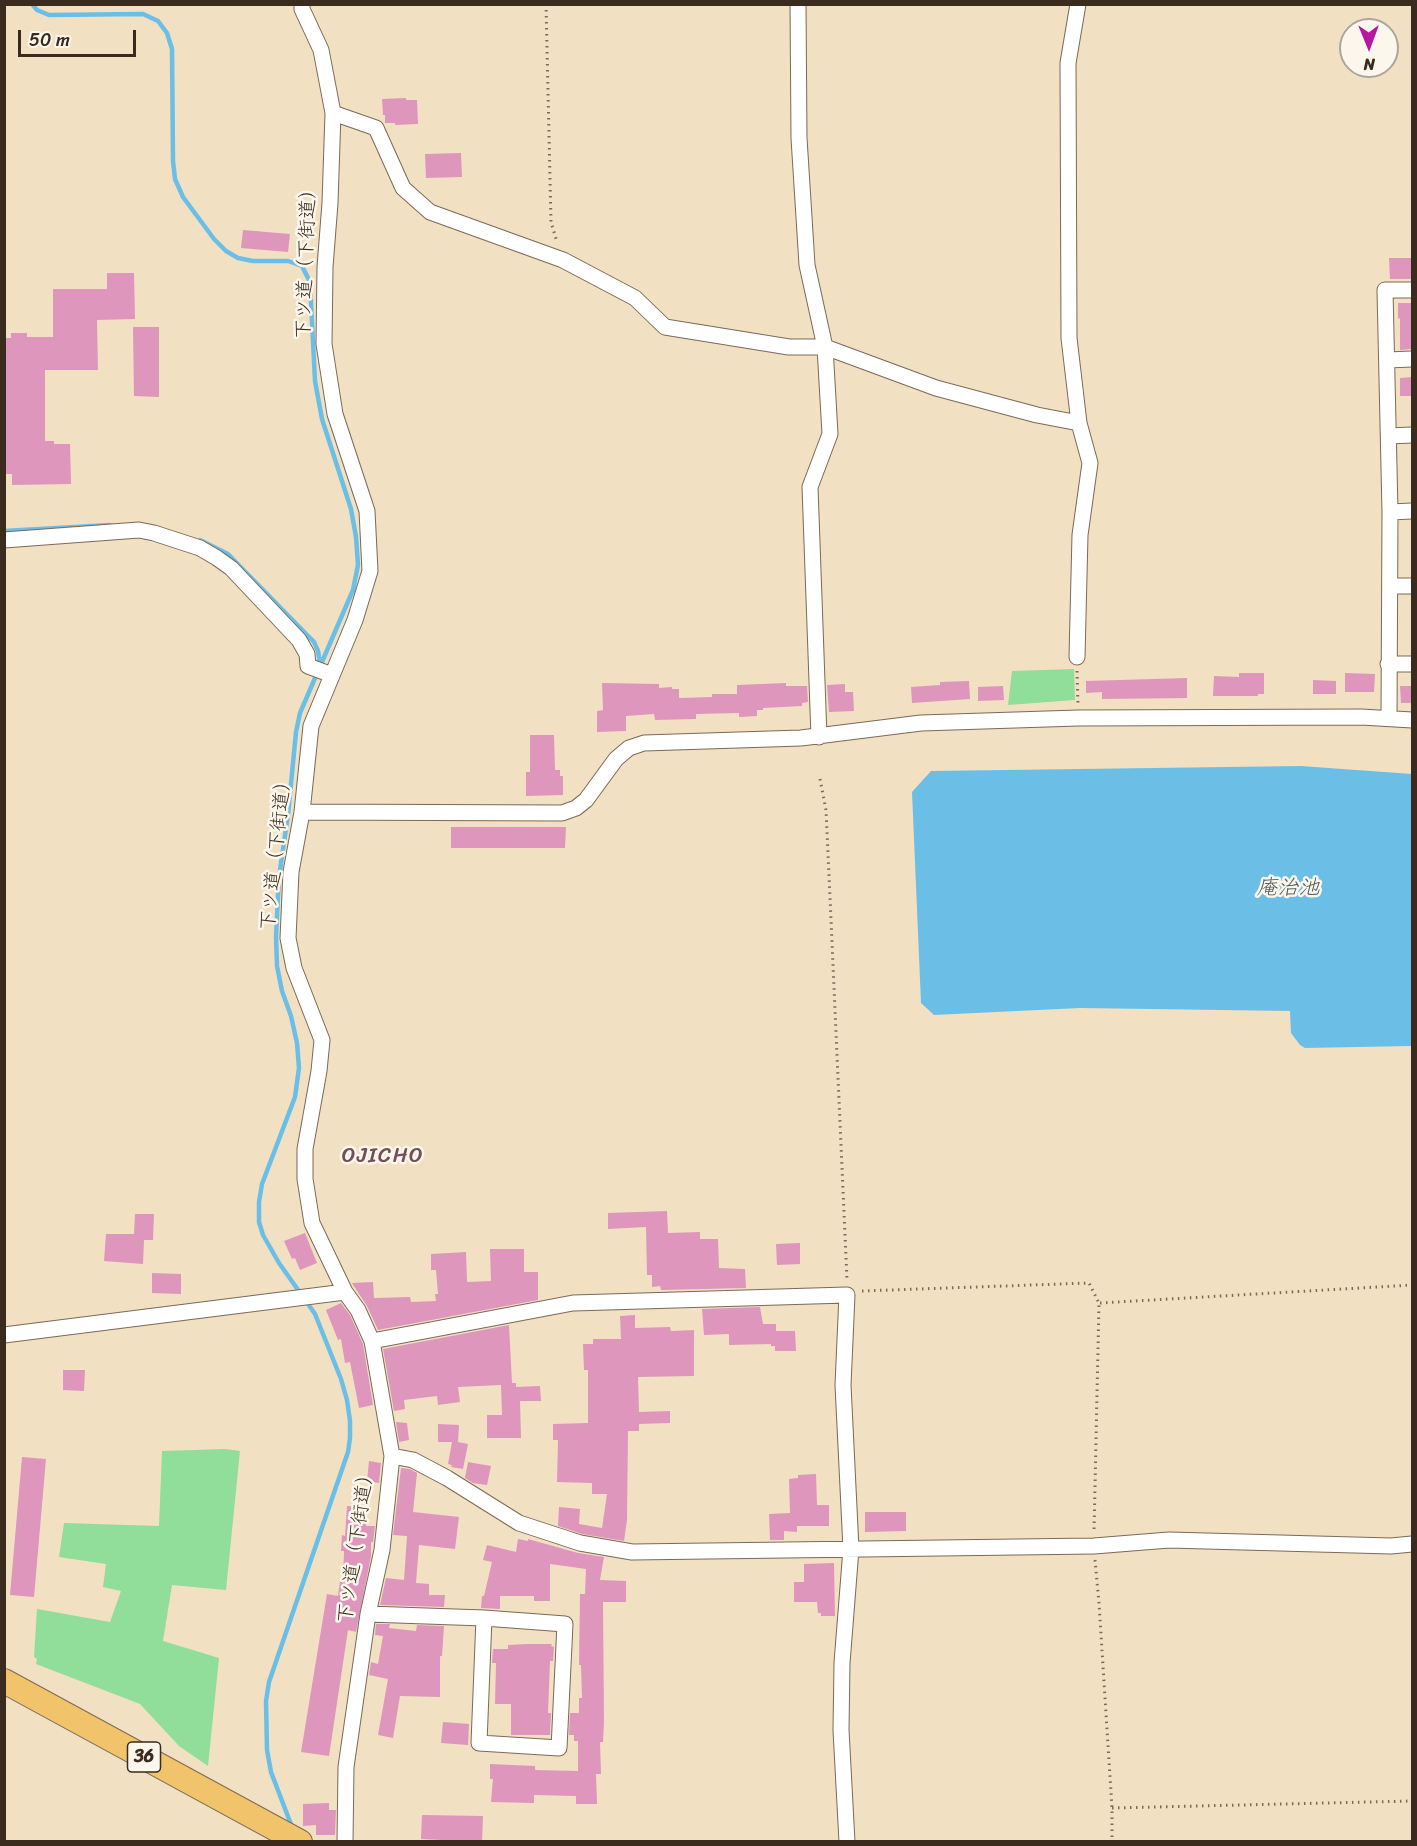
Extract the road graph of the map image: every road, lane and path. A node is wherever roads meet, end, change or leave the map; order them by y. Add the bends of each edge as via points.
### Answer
1 (302, 4) edge
2 (546, 4) edge
3 (798, 4) edge
4 (1078, 4) edge
5 (333, 113) junction
6 (563, 260) junction
7 (1413, 290) edge
8 (825, 347) junction
9 (1413, 359) edge
10 (1387, 360) junction
11 (1079, 423) junction
12 (1413, 435) edge
13 (1389, 436) junction
14 (1413, 511) edge
15 (1390, 512) junction
16 (4, 540) edge
17 (1390, 586) junction
18 (1413, 586) edge
19 (1077, 657) joint
20 (1388, 664) junction
21 (1413, 664) edge
22 (332, 675) junction
23 (1078, 718) junction
24 (1389, 718) junction
25 (1413, 720) edge
26 (819, 737) junction
27 (820, 779) dead end
28 (302, 812) junction
29 (1413, 1285) edge
30 (345, 1292) junction
31 (847, 1295) junction
32 (1099, 1303) junction
33 (4, 1335) edge
34 (372, 1341) junction
35 (392, 1456) junction
36 (1413, 1544) edge
37 (1094, 1546) junction
38 (851, 1549) junction
39 (368, 1614) junction
40 (484, 1618) junction
41 (4, 1681) edge
42 (1413, 1801) edge
43 (1112, 1808) junction
44 (292, 1837) edge
45 (345, 1842) edge
46 (847, 1842) edge
47 (1112, 1842) edge

1 - 5 street, 下ツ道（下街道） via 321,50
2 - 6 path via 551,222
3 - 8 street via 799,138 807,265
4 - 11 street via 1068,63 1069,338
5 - 6 street via 375,128 403,188 430,212
5 - 22 street, 下ツ道（下街道） via 324,344 335,414 366,512 370,572
6 - 8 street via 634,298 665,327 789,347
7 - 10 street via 1385,290
8 - 11 street via 936,388
8 - 26 street via 830,434 810,487
9 - 10 street
10 - 13 street
11 - 19 street via 1090,463 1080,535
12 - 13 street
13 - 15 street
14 - 15 street
15 - 17 street
16 - 22 street via 139,530 200,548 231,568 299,640 308,666
17 - 18 street
17 - 20 street
19 - 23 path
20 - 21 street
20 - 24 street
22 - 28 street, 下ツ道（下街道） via 311,726
23 - 24 street
23 - 26 street via 921,723
24 - 25 street
26 - 28 street via 644,743 629,748 616,759 586,800 562,813
27 - 31 path via 826,810
28 - 30 street, 下ツ道（下街道） via 291,872 288,938 294,968 322,1040 305,1149 305,1179 312,1223
29 - 32 path
30 - 33 street
30 - 34 street, 下ツ道（下街道）
31 - 32 path via 859,1291 1089,1283
31 - 34 street via 573,1303
31 - 38 street via 843,1386
32 - 37 path
34 - 35 street, 下ツ道（下街道）
35 - 38 street via 413,1460 519,1523 580,1543 632,1552
35 - 39 street, 下ツ道（下街道） via 382,1550
36 - 37 street via 1169,1540
37 - 38 street
37 - 43 path
38 - 46 street via 841,1730
39 - 40 street
39 - 45 street, 下ツ道（下街道） via 346,1767
40 - 40 street via 565,1624 559,1748 479,1743
41 - 44 main road, 36
42 - 43 path
43 - 47 path

